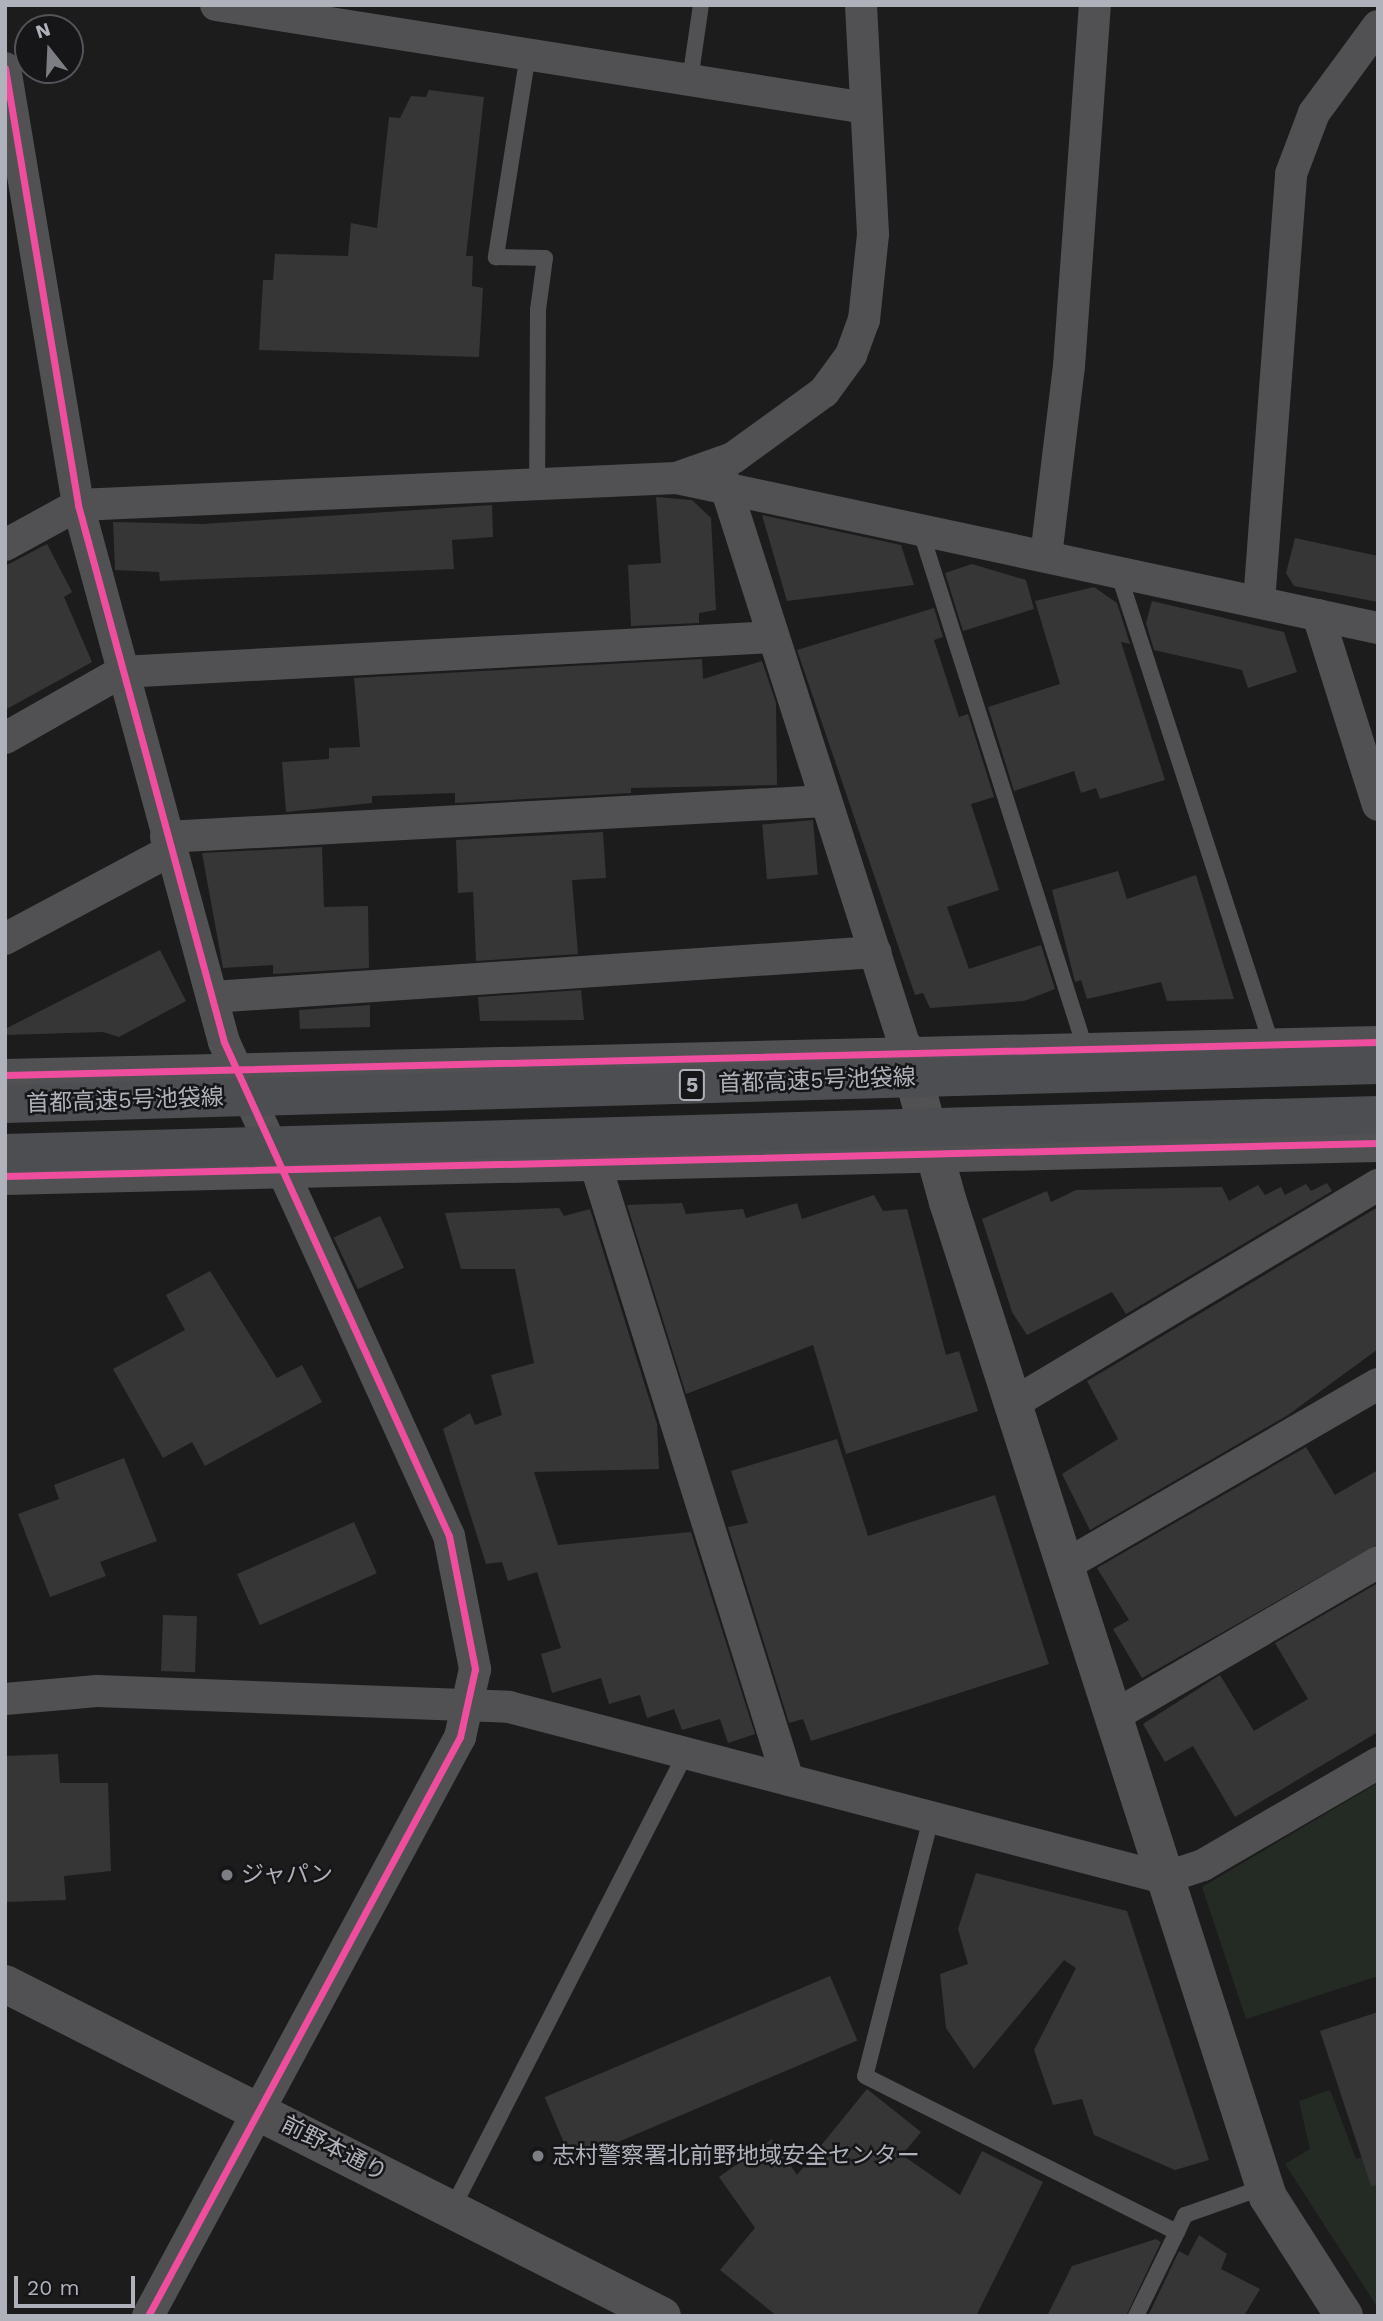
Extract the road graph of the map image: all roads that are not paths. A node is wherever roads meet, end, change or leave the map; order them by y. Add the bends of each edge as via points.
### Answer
1 (216, 5) edge
2 (701, 5) edge
3 (861, 5) edge
4 (1094, 5) edge
5 (1378, 26) edge
6 (527, 54) junction
7 (5, 68) edge
8 (690, 80) junction
9 (866, 108) junction
10 (722, 475) junction
11 (537, 485) junction
12 (78, 505) junction
13 (920, 529) junction
14 (5, 545) edge
15 (1046, 556) junction
16 (1118, 572) junction
17 (1259, 602) junction
18 (1318, 615) junction
19 (1378, 628) edge
20 (773, 637) junction
21 (121, 672) junction
22 (5, 738) edge
23 (825, 801) junction
24 (1378, 805) edge
25 (168, 844) junction
26 (5, 939) edge
27 (875, 952) junction
28 (212, 998) junction
29 (1378, 1042) edge
30 (1272, 1045) junction
31 (1085, 1048) junction
32 (906, 1050) junction
33 (1378, 1065) edge
34 (233, 1070) junction
35 (5, 1075) edge
36 (5, 1104) edge
37 (1378, 1115) edge
38 (1378, 1143) edge
39 (5, 1153) edge
40 (933, 1154) junction
41 (595, 1163) junction
42 (281, 1169) junction
43 (5, 1175) edge
44 (1378, 1185) edge
45 (1378, 1384) edge
46 (1012, 1404) junction
47 (1378, 1562) edge
48 (1064, 1566) junction
49 (5, 1699) edge
50 (470, 1701) junction
51 (1112, 1717) junction
52 (686, 1753) junction
53 (1378, 1763) edge
54 (788, 1780) junction
55 (931, 1818) junction
56 (1164, 1878) junction
57 (5, 1984) edge
58 (257, 2109) junction
59 (1264, 2187) junction
60 (453, 2209) junction
61 (1177, 2232) junction
62 (148, 2316) edge
63 (662, 2316) edge
64 (1136, 2316) edge
65 (1344, 2316) edge

1 - 6 street
2 - 8 lane
3 - 9 street
4 - 15 street via 1069,366
5 - 17 street via 1314,113 1292,174
6 - 8 street
6 - 11 lane via 496,257 545,258 538,310
7 - 12 street
8 - 9 street
9 - 10 street via 871,276 851,355 824,391
10 - 11 street
10 - 13 street
10 - 20 street
11 - 12 street
12 - 14 street
12 - 21 street
13 - 15 street
13 - 31 lane
15 - 16 street
16 - 17 street
16 - 30 lane
17 - 18 street
18 - 19 street
18 - 24 street
20 - 21 street
20 - 23 street
21 - 22 street
21 - 25 street
23 - 25 street
23 - 27 street
25 - 26 street
25 - 28 street
27 - 28 street
27 - 32 street
28 - 34 street
29 - 30 street
30 - 31 street
31 - 32 street
32 - 34 street
32 - 40 street
33 - 36 highway, 首都高速5号池袋線 / 5, bridge
34 - 35 street
34 - 42 street
37 - 39 highway, 5, bridge
38 - 40 street
40 - 41 street
40 - 46 street
41 - 42 street
41 - 54 street
42 - 43 street
42 - 50 street via 449,1536 475,1669
44 - 46 street
45 - 48 street
46 - 48 street
47 - 51 street
48 - 51 street
49 - 50 street via 97,1691
50 - 52 street
50 - 58 street via 460,1737
51 - 56 street
52 - 54 street
52 - 60 lane
53 - 56 street via 1203,1865
54 - 55 street
55 - 56 street
55 - 61 lane via 865,2076
56 - 59 street
57 - 58 street, 前野本通り
58 - 60 street, 前野本通り
58 - 62 street
59 - 61 lane via 1185,2215
59 - 65 street
60 - 63 street, 前野本通り
61 - 64 lane

